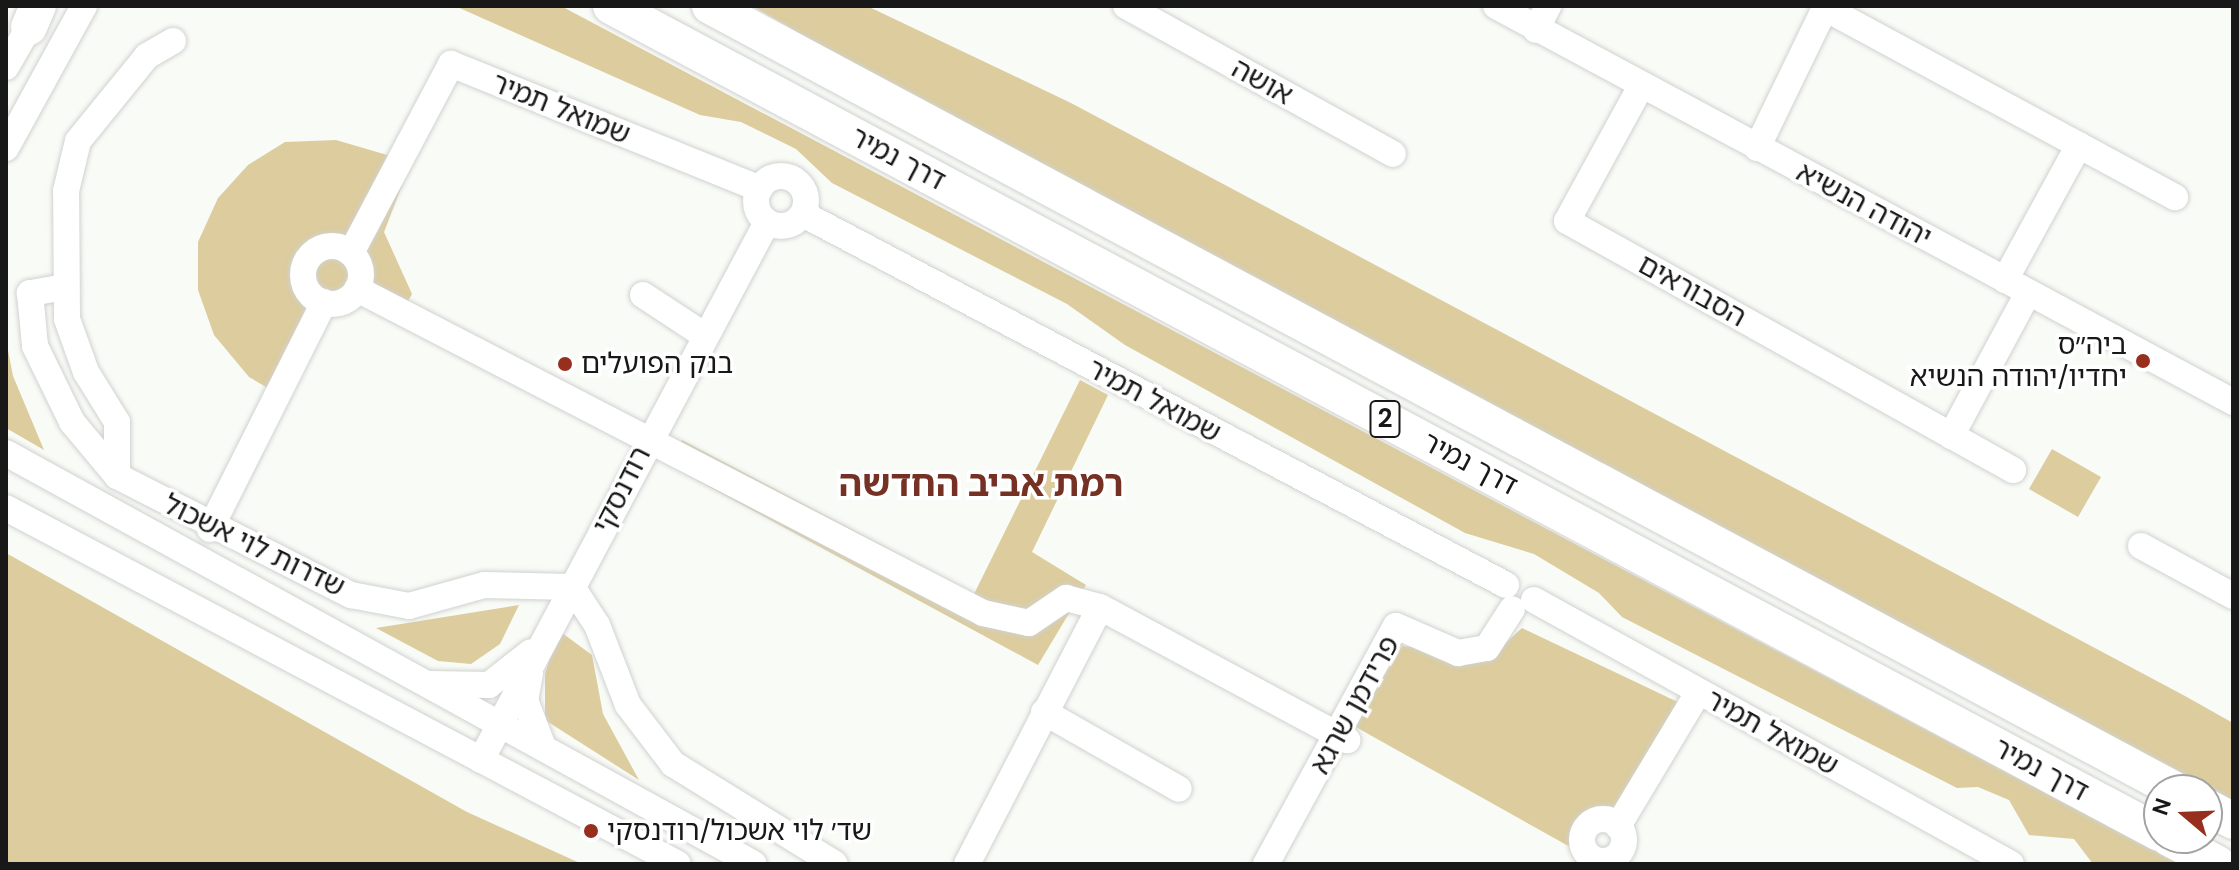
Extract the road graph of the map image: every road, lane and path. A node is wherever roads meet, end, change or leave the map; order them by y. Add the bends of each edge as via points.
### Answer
1 (84, 6) edge
2 (611, 6) edge
3 (710, 6) edge
4 (1496, 6) edge
5 (1548, 6) edge
6 (1129, 7) edge
7 (36, 13) edge
8 (1536, 30) junction
9 (173, 41) dead end
10 (6, 67) edge
11 (1641, 86) junction
12 (2079, 145) junction
13 (6, 148) edge
14 (1757, 148) junction
15 (1393, 154) dead end
16 (760, 189) junction
17 (2175, 197) dead end
18 (803, 214) junction
19 (767, 222) junction
20 (351, 253) junction
21 (2016, 286) junction
22 (65, 287) junction
23 (357, 289) junction
24 (643, 295) dead end
25 (324, 302) junction
26 (704, 335) junction
27 (2233, 402) edge
28 (650, 435) junction
29 (1951, 436) junction
30 (6, 453) edge
31 (2013, 470) dead end
32 (117, 476) junction
33 (6, 508) edge
34 (210, 529) junction
35 (2141, 546) dead end
36 (572, 587) junction
37 (2233, 596) edge
38 (1517, 598) junction
39 (1100, 607) junction
40 (534, 650) junction
41 (426, 684) junction
42 (1698, 693) junction
43 (1044, 712) junction
44 (500, 723) junction
45 (1342, 737) junction
46 (543, 747) junction
47 (481, 760) junction
48 (2145, 774) edge
49 (1179, 789) dead end
50 (2143, 824) edge
51 (2199, 854) edge
52 (1596, 862) edge
53 (678, 864) edge
54 (754, 864) edge
55 (835, 864) edge
56 (967, 864) edge
57 (1266, 864) edge
58 (2011, 864) edge
59 (2218, 864) edge

1 - 13 street
2 - 50 highway, דרך נמיר / 2
3 - 48 highway, דרך נמיר / 2
4 - 8 street, יהודה הנשיא
5 - 8 street
6 - 15 street, אושה
7 - 10 street
8 - 11 street, יהודה הנשיא
9 - 22 street via 147,56 78,141 66,191
11 - 14 street, יהודה הנשיא
11 - 29 street, הסבוראים via 1567,221
12 - 14 street via 1825,8
12 - 17 street
12 - 21 street
14 - 21 street, יהודה הנשיא
16 - 18 street via 773,178 790,178 806,197
16 - 19 street via 757,206
16 - 20 street, שמואל תמיר via 451,64
18 - 19 street via 783,227
18 - 38 street, שמואל תמיר
19 - 26 street, רודנסקי
20 - 23 street via 361,275
20 - 25 street via 328,246 307,261 304,282
21 - 27 street, יהודה הנשיא
21 - 29 street
22 - 32 street via 67,319 86,372 117,422
22 - 32 street via 30,293 35,346 72,422
23 - 25 street via 340,303
23 - 28 street
24 - 26 street
25 - 34 street
26 - 28 street, רודנסקי
28 - 36 street, רודנסקי
28 - 39 street via 983,613 1029,623 1066,598
29 - 31 street, הסבוראים
30 - 41 street, שדרות לוי אשכול
32 - 34 street, שדרות לוי אשכול
33 - 47 street
34 - 36 street, שדרות לוי אשכול via 351,595 409,606 484,585
35 - 37 street
36 - 40 street, רודנסקי
36 - 55 street via 597,625 628,705 673,764
38 - 42 street, שמואל תמיר
38 - 45 street, פרידמן שרגא via 1487,648 1458,653 1396,626
39 - 43 street
39 - 45 street
40 - 41 street via 489,685
40 - 44 street, רודנסקי
40 - 46 street via 525,700
41 - 44 street, שדרות לוי אשכול
42 - 52 street via 1618,826 1620,851
42 - 58 street, שמואל תמיר
43 - 49 street
43 - 56 street
44 - 46 street, שדרות לוי אשכול
44 - 47 street, רודנסקי
45 - 57 street, פרידמן שרגא
46 - 54 street, שדרות לוי אשכול
47 - 53 street
51 - 59 highway

